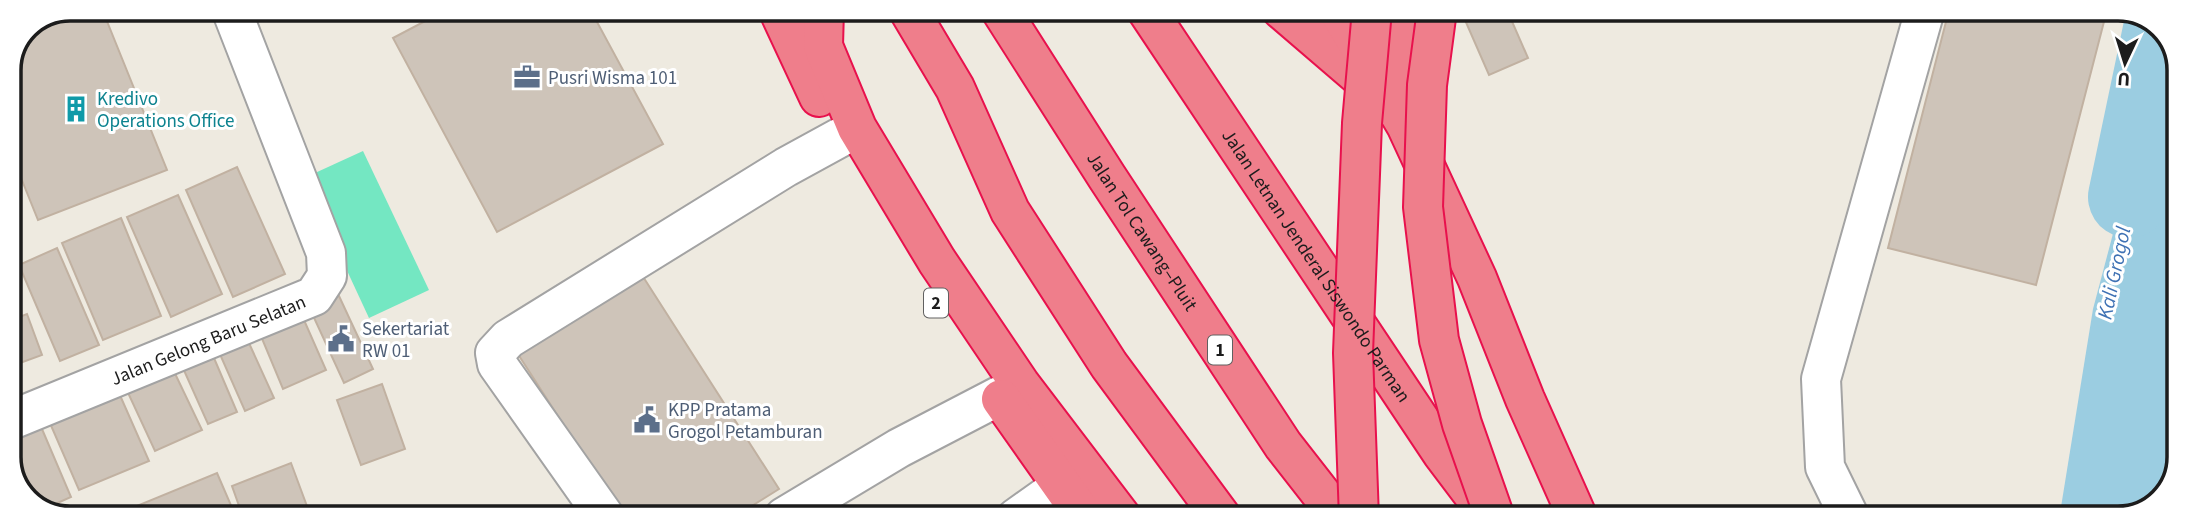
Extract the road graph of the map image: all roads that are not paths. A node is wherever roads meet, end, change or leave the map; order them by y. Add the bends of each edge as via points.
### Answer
1 (236, 21) edge
2 (760, 21) edge
3 (784, 21) edge
4 (824, 21) edge
5 (915, 21) edge
6 (1008, 21) edge
7 (1154, 21) edge
8 (1294, 21) edge
9 (1345, 21) edge
10 (1370, 21) edge
11 (1399, 21) edge
12 (1436, 21) edge
13 (1922, 21) edge
14 (809, 75) junction
15 (1399, 115) junction
16 (839, 138) junction
17 (999, 396) junction
18 (21, 416) edge
19 (1061, 486) junction
20 (597, 506) edge
21 (802, 506) edge
22 (1033, 506) edge
23 (1076, 506) edge
24 (1113, 506) edge
25 (1213, 506) edge
26 (1331, 506) edge
27 (1359, 506) edge
28 (1484, 506) edge
29 (1489, 506) edge
30 (1573, 506) edge
31 (1844, 506) edge

1 - 18 street, Jalan Gelong Baru Selatan via 326,253 327,276 314,296
2 - 14 highway
3 - 14 highway, 2
4 - 24 highway via 823,46 857,128 937,261 1013,373
5 - 25 highway via 955,88 1010,211 1109,365
6 - 26 highway, Jalan Tol Cawang–Pluit / 1 via 1283,445
7 - 28 highway, Jalan Letnan Jenderal Siswondo Parman via 1442,453
8 - 15 highway
9 - 15 highway
10 - 27 highway, bridge via 1353,354
11 - 15 highway
12 - 29 highway, bridge via 1427,85 1423,207 1439,340
13 - 31 street via 1821,379 1825,467
14 - 16 highway, 2
15 - 30 highway via 1477,278
16 - 17 highway, 2 via 866,196
16 - 20 street via 508,339 495,353 497,364
17 - 19 highway, 2
17 - 21 street
19 - 22 street
19 - 23 highway, 2

